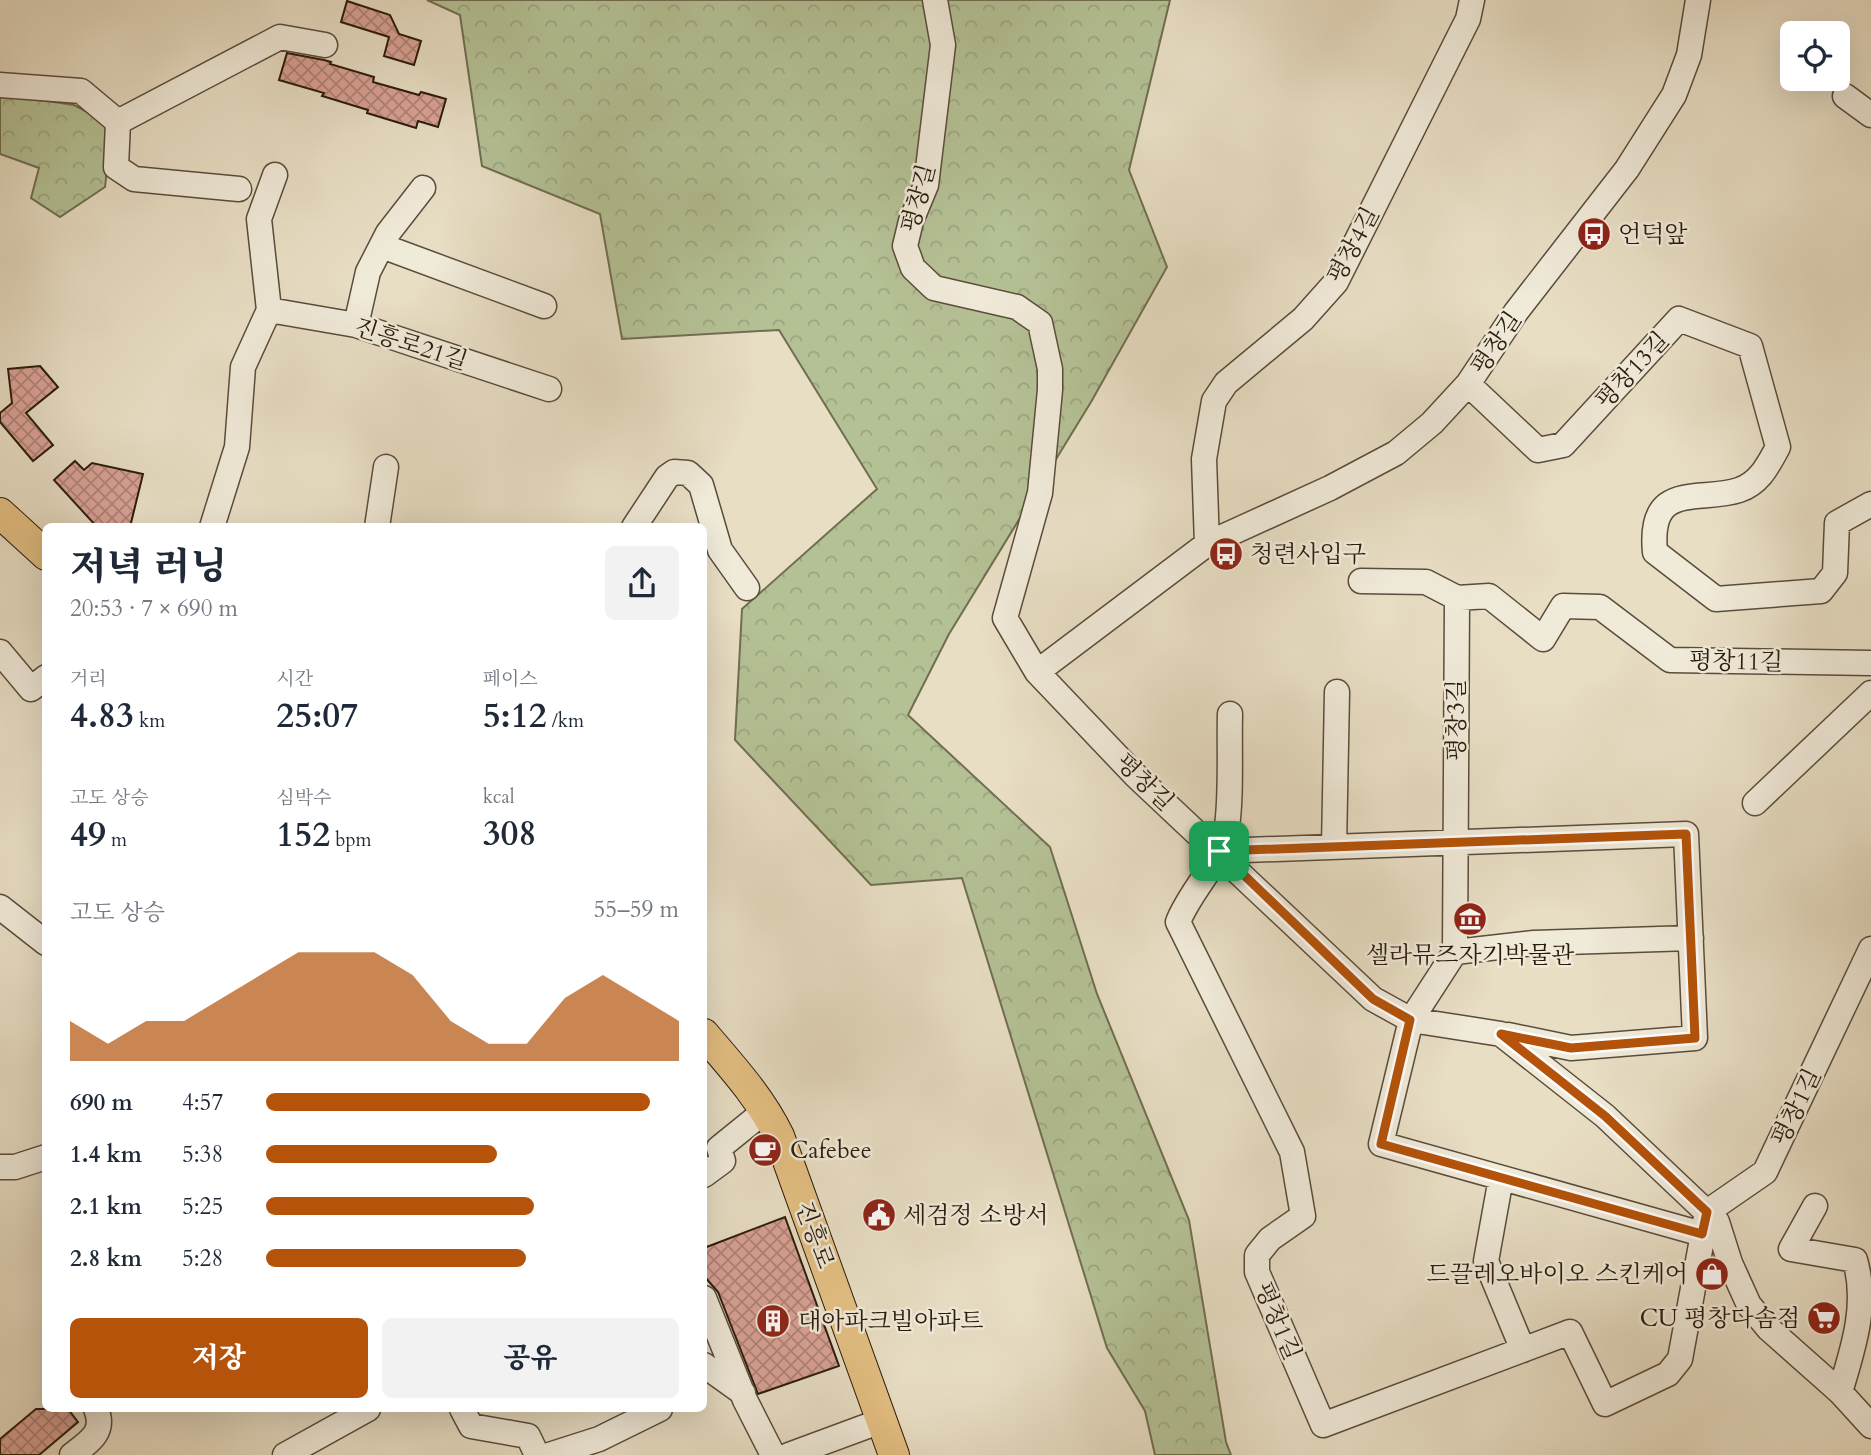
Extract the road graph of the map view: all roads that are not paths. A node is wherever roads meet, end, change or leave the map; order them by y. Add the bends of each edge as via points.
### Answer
1 (935, 0) edge
2 (1472, 0) edge
3 (1698, 0) edge
4 (325, 45) dead end
5 (0, 85) edge
6 (1845, 96) dead end
7 (1871, 115) edge
8 (118, 122) junction
9 (275, 175) dead end
10 (423, 188) dead end
11 (239, 189) dead end
12 (382, 246) junction
13 (544, 306) dead end
14 (269, 310) junction
15 (356, 325) junction
16 (1468, 384) junction
17 (549, 389) dead end
18 (386, 467) dead end
19 (1871, 504) edge
20 (3, 517) edge
21 (213, 523) edge
22 (378, 523) edge
23 (637, 523) edge
24 (1207, 544) junction
25 (42, 551) edge
26 (1361, 581) dead end
27 (747, 588) dead end
28 (1457, 598) junction
29 (0, 652) edge
30 (1871, 663) edge
31 (1037, 672) junction
32 (42, 680) edge
33 (1337, 692) dead end
34 (1871, 693) edge
35 (1230, 714) dead end
36 (1755, 803) dead end
37 (1455, 842) junction
38 (1335, 847) junction
39 (1219, 851) junction
40 (0, 905) edge
41 (1690, 938) junction
42 (42, 940) edge
43 (1871, 949) edge
44 (1455, 952) junction
45 (1410, 1020) junction
46 (1501, 1034) junction
47 (707, 1038) edge
48 (766, 1111) junction
49 (42, 1158) edge
50 (0, 1167) edge
51 (707, 1173) edge
52 (1501, 1178) junction
53 (1815, 1206) dead end
54 (1704, 1223) junction
55 (1866, 1288) edge
56 (707, 1305) edge
57 (1523, 1350) junction
58 (709, 1378) edge
59 (1840, 1392) junction
60 (743, 1393) junction
61 (97, 1412) edge
62 (363, 1412) edge
63 (464, 1412) edge
64 (654, 1412) edge
65 (881, 1421) junction
66 (1871, 1426) edge
67 (72, 1455) edge
68 (285, 1455) edge
69 (537, 1455) edge
70 (549, 1455) edge
71 (773, 1455) edge
72 (789, 1455) edge
73 (894, 1455) edge

1 - 31 street, 평창길 / 평창길 via 943,45 926,185 905,246 913,268 934,288 1017,307 1040,323 1050,390 1040,493 1005,618
2 - 24 street, 평창4길 via 1468,19 1336,282 1303,318 1226,383 1214,401 1203,459
3 - 16 street, 평창길 / 평창길 via 1689,55 1674,95 1627,169 1516,312
4 - 8 street via 280,37
5 - 8 street via 81,91
6 - 7 street
8 - 11 street via 116,167 134,179
9 - 14 street via 259,219
10 - 12 street
12 - 13 street
12 - 15 street via 368,272
14 - 15 street, 진흥로21길
14 - 21 street via 243,367 237,447
15 - 17 street, 진흥로21길
16 - 19 street, 평창13길 via 1538,450 1563,444 1679,319 1750,346 1778,447 1763,475 1740,490 1680,496 1665,508 1653,534 1655,552 1716,599 1821,591 1835,573 1837,523
16 - 24 street, 평창길 / 평창길 via 1396,453
18 - 22 street
20 - 25 main road
23 - 27 street via 667,477 674,472 688,473 701,485 720,550
24 - 31 street, 평창길 / 평창길
26 - 28 street, 평창11길 via 1426,582
28 - 30 street, 평창11길 via 1489,596 1543,639 1563,606 1600,607 1670,660
28 - 37 street, 평창3길
29 - 32 street via 31,689
31 - 39 street, 평창길 / 평창길 via 1136,776
33 - 38 street
34 - 36 street
35 - 39 street via 1226,832
37 - 38 street
37 - 41 street via 1686,834
37 - 44 street, 평창3길
38 - 39 street
39 - 45 street, 평창길 / 평창길 via 1373,999
39 - 57 street, 평창1길 via 1178,922 1292,1152 1303,1216 1270,1239 1257,1255 1257,1272 1323,1425
40 - 42 street
41 - 44 street via 1534,943
41 - 46 street via 1695,1038 1571,1048
43 - 54 street, 평창1길 via 1765,1172
44 - 45 street
45 - 46 street, 평창길 / 평창길
45 - 52 street via 1381,1144
46 - 54 street, 평창길 / 평창길 via 1605,1116
47 - 48 main road, 진흥로
48 - 51 street via 719,1148 723,1161
48 - 65 main road, 진흥로
49 - 50 street
52 - 54 street
52 - 57 street via 1486,1261
53 - 55 street via 1791,1249 1855,1261
54 - 57 street, 평창1길 via 1680,1359 1668,1374 1605,1404 1570,1332
54 - 59 street, 평창길 / 평창길 via 1717,1222 1749,1304 1769,1329
55 - 59 street
56 - 60 street
58 - 60 street
59 - 66 street, 평창길 / 평창길
60 - 71 street
61 - 67 street via 99,1430
62 - 68 street
63 - 69 street via 471,1426 528,1436
64 - 70 street via 599,1439
65 - 72 street
65 - 73 main road, 진흥로

